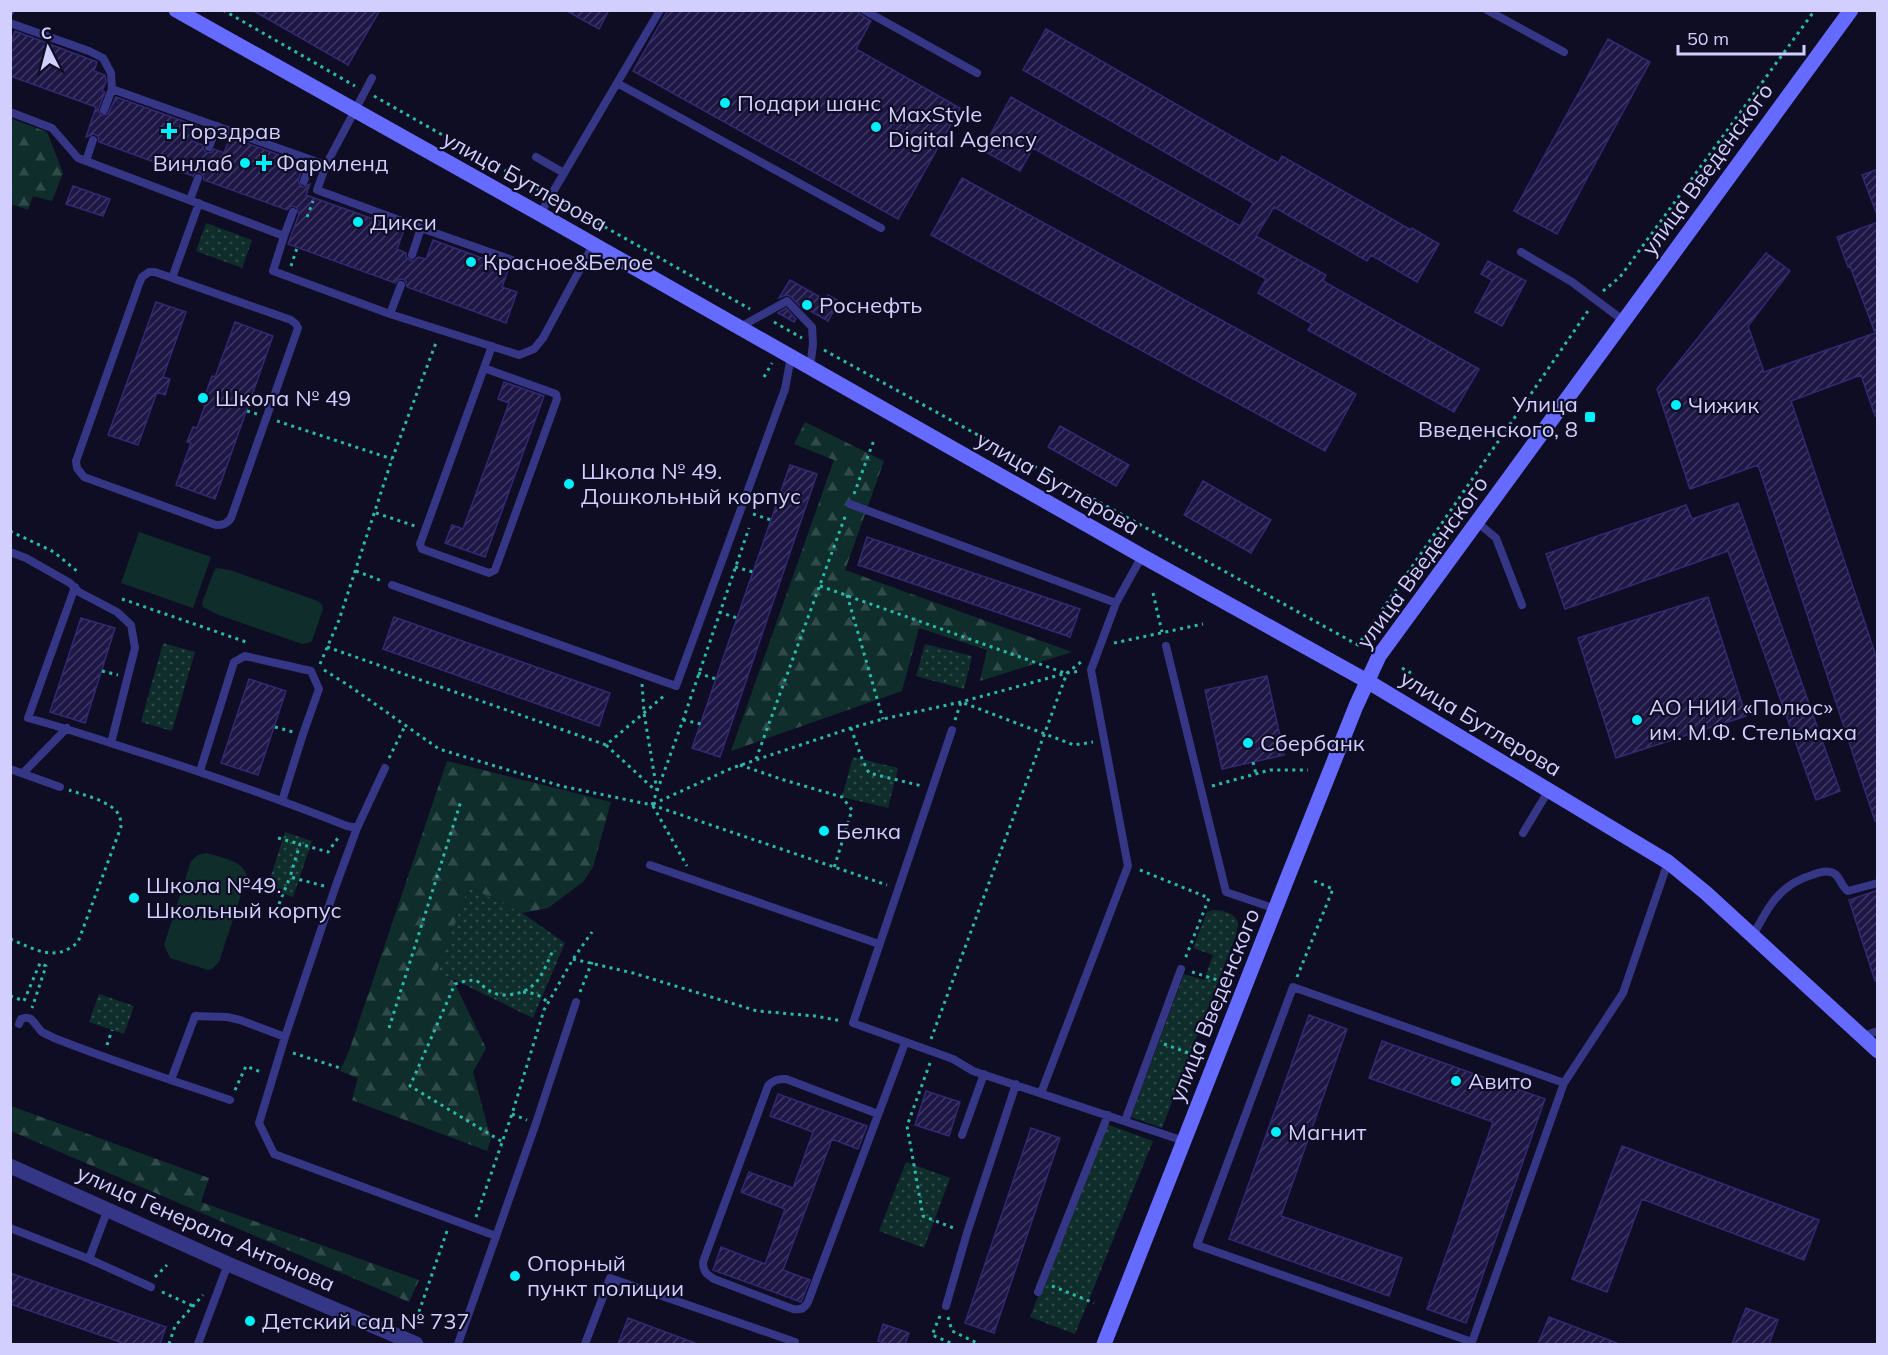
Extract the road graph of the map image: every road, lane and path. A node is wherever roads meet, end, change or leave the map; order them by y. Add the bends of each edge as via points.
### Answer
1 (176, 10) edge
2 (223, 10) edge
3 (660, 10) edge
4 (864, 10) edge
5 (1487, 10) edge
6 (1815, 10) edge
7 (1851, 10) edge
8 (10, 23) edge
9 (1564, 52) dead end
10 (977, 73) dead end
11 (372, 78) dead end
12 (617, 83) junction
13 (112, 89) junction
14 (365, 91) junction
15 (104, 110) dead end
16 (354, 110) junction
17 (10, 112) edge
18 (217, 126) junction
19 (93, 140) dead end
20 (209, 147) dead end
21 (536, 157) dead end
22 (312, 160) junction
23 (86, 161) junction
24 (326, 165) junction
25 (564, 174) junction
26 (198, 178) dead end
27 (304, 181) dead end
28 (317, 190) junction
29 (550, 196) junction
30 (190, 200) junction
31 (199, 203) junction
32 (293, 212) dead end
33 (540, 214) junction
34 (307, 217) dead end
35 (421, 228) junction
36 (881, 228) dead end
37 (284, 236) junction
38 (593, 244) junction
39 (297, 248) dead end
40 (1521, 252) dead end
41 (412, 255) dead end
42 (512, 260) dead end
43 (287, 276) junction
44 (172, 278) junction
45 (401, 285) dead end
46 (1595, 301) junction
47 (390, 314) junction
48 (761, 315) junction
49 (1624, 321) junction
50 (739, 328) junction
51 (440, 330) junction
52 (813, 344) junction
53 (492, 346) junction
54 (791, 357) junction
55 (484, 368) junction
56 (810, 368) junction
57 (267, 418) junction
58 (874, 440) dead end
59 (392, 459) junction
60 (850, 504) junction
61 (375, 513) junction
62 (753, 514) dead end
63 (771, 520) dead end
64 (1478, 523) junction
65 (750, 525) dead end
66 (426, 529) junction
67 (10, 531) edge
68 (10, 552) edge
69 (1142, 556) junction
70 (735, 567) junction
71 (356, 571) junction
72 (753, 572) dead end
73 (79, 573) dead end
74 (392, 585) joint
75 (819, 585) junction
76 (75, 587) junction
77 (1153, 593) dead end
78 (847, 595) junction
79 (115, 597) dead end
80 (1116, 603) junction
81 (1522, 605) dead end
82 (719, 612) junction
83 (737, 618) dead end
84 (1203, 624) dead end
85 (1163, 633) junction
86 (251, 644) dead end
87 (1100, 645) junction
88 (1166, 646) joint
89 (327, 647) junction
90 (1402, 668) dead end
91 (698, 673) junction
92 (1067, 673) junction
93 (1411, 673) dead end
94 (641, 674) junction
95 (716, 679) dead end
96 (1367, 681) junction
97 (676, 686) junction
98 (961, 702) junction
99 (644, 713) junction
100 (883, 719) junction
101 (683, 720) junction
102 (700, 724) dead end
103 (405, 726) junction
104 (274, 727) dead end
105 (67, 728) junction
106 (851, 728) junction
107 (952, 730) joint
108 (303, 734) junction
109 (1045, 734) junction
110 (111, 743) junction
111 (1086, 743) dead end
112 (606, 745) junction
113 (756, 759) junction
114 (1253, 762) dead end
115 (740, 765) junction
116 (385, 768) joint
117 (10, 769) edge
118 (1308, 770) dead end
119 (200, 771) junction
120 (23, 773) junction
121 (1256, 775) junction
122 (60, 787) joint
123 (932, 788) junction
124 (1201, 789) junction
125 (1549, 790) junction
126 (657, 791) junction
127 (282, 801) junction
128 (461, 801) dead end
129 (652, 805) junction
130 (347, 826) junction
131 (357, 828) junction
132 (1523, 833) dead end
133 (278, 838) dead end
134 (300, 844) junction
135 (1668, 862) junction
136 (650, 865) dead end
137 (1128, 866) junction
138 (834, 868) junction
139 (290, 877) junction
140 (695, 881) junction
141 (1314, 881) dead end
142 (1878, 883) edge
143 (321, 885) dead end
144 (897, 888) junction
145 (279, 904) dead end
146 (1276, 909) junction
147 (592, 932) dead end
148 (1753, 936) junction
149 (10, 939) edge
150 (879, 944) junction
151 (553, 950) dead end
152 (573, 959) junction
153 (592, 962) junction
154 (1181, 969) junction
155 (1224, 982) dead end
156 (1293, 987) junction
157 (521, 991) junction
158 (38, 992) dead end
159 (10, 996) edge
160 (576, 1002) joint
161 (548, 1003) junction
162 (854, 1023) junction
163 (19, 1024) dead end
164 (389, 1028) dead end
165 (112, 1030) dead end
166 (1878, 1031) edge
167 (1862, 1036) junction
168 (285, 1037) junction
169 (1153, 1041) junction
170 (905, 1043) junction
171 (930, 1051) junction
172 (1878, 1051) edge
173 (290, 1052) dead end
174 (1194, 1055) dead end
175 (103, 1057) junction
176 (340, 1068) dead end
177 (984, 1074) junction
178 (273, 1076) junction
179 (171, 1080) junction
180 (1564, 1083) junction
181 (1016, 1084) junction
182 (1041, 1093) junction
183 (230, 1100) joint
184 (878, 1114) junction
185 (1108, 1115) junction
186 (1125, 1121) junction
187 (962, 1135) dead end
188 (501, 1141) junction
189 (1184, 1141) junction
190 (10, 1166) edge
191 (108, 1209) junction
192 (451, 1219) junction
193 (472, 1227) junction
194 (10, 1228) edge
195 (967, 1233) junction
196 (496, 1236) junction
197 (89, 1259) junction
198 (228, 1264) junction
199 (1042, 1282) junction
200 (151, 1287) joint
201 (206, 1291) dead end
202 (1038, 1292) dead end
203 (1094, 1303) dead end
204 (193, 1306) junction
205 (946, 1306) joint
206 (938, 1319) dead end
207 (414, 1326) dead end
208 (795, 1342) dead end
209 (169, 1344) edge
210 (198, 1344) edge
211 (416, 1344) edge
212 (458, 1344) edge
213 (585, 1344) edge
214 (953, 1344) edge
215 (979, 1344) edge
216 (1104, 1344) edge

1 - 16 street, улица Бутлерова
2 - 14 path
3 - 12 lane
4 - 10 lane
5 - 9 lane
6 - 46 path via 1620,277
7 - 49 street, улица Введенского
8 - 13 lane via 103,58 111,73
11 - 14 lane
12 - 25 lane
12 - 36 lane
13 - 15 lane
13 - 18 lane
14 - 16 lane
14 - 29 path
16 - 24 lane
16 - 33 street, улица Бутлерова
17 - 23 lane via 51,128 78,158
18 - 20 lane
18 - 22 lane
19 - 23 lane
21 - 25 lane
22 - 24 lane
22 - 27 lane
23 - 30 lane
24 - 28 lane
25 - 29 lane
26 - 30 lane
28 - 34 path
28 - 35 lane
29 - 33 lane
29 - 48 path
30 - 31 lane
31 - 37 lane
31 - 44 lane
32 - 37 lane
33 - 38 street, улица Бутлерова
35 - 41 lane
35 - 42 lane
37 - 43 lane via 273,271
38 - 50 street, улица Бутлерова
38 - 53 lane via 534,349 519,355
39 - 43 path
40 - 46 lane via 1572,282
43 - 47 lane
44 - 57 lane via 296,324 298,333
44 - 57 lane via 155,272 142,277 76,460 80,473 222,525 231,518
45 - 47 lane
46 - 49 lane
46 - 52 path via 1358,645
47 - 51 lane
48 - 50 lane
48 - 52 path
48 - 52 lane via 787,301 812,327
49 - 64 street, улица Введенского
50 - 54 street, улица Бутлерова
51 - 53 lane
51 - 59 path
52 - 56 lane
53 - 55 lane
54 - 56 street, улица Бутлерова
54 - 97 lane via 785,389
55 - 66 lane
55 - 66 lane via 556,394 557,399 495,570 485,572 422,549
56 - 69 street, улица Бутлерова
57 - 59 path
58 - 60 path
59 - 61 path
60 - 75 path
60 - 80 lane
61 - 66 path
61 - 71 path
62 - 63 path
64 - 81 lane via 1496,538
64 - 96 street, улица Введенского via 1379,656
65 - 70 path
67 - 73 path via 54,552
68 - 76 lane
69 - 80 lane
69 - 96 street, улица Бутлерова
70 - 72 path
70 - 82 path
71 - 74 path
71 - 89 path
74 - 94 lane
75 - 78 path
75 - 113 path
76 - 105 lane via 28,718
76 - 110 lane via 131,625 135,648
77 - 85 path
78 - 92 path
78 - 100 path
79 - 86 path
80 - 87 lane
82 - 83 path
82 - 91 path
84 - 85 path
85 - 87 path
85 - 88 path
87 - 137 lane via 1091,670
88 - 124 lane
89 - 103 path via 319,667
89 - 112 path
90 - 93 path
91 - 95 path
91 - 101 path
92 - 98 path
92 - 109 path
94 - 97 lane
94 - 99 path
96 - 125 street, улица Бутлерова
96 - 146 street, улица Введенского
97 - 99 path
98 - 100 path
98 - 107 path
98 - 109 path
99 - 112 path
99 - 126 path
100 - 106 path
101 - 102 path
101 - 126 path
103 - 116 path
103 - 129 path via 439,749 561,786
104 - 108 path
105 - 110 lane
105 - 120 lane
106 - 113 path
106 - 123 path via 869,773
107 - 123 lane
108 - 119 lane via 320,689 311,671 245,656 234,662
108 - 127 lane
109 - 111 path via 1074,745
109 - 171 path
110 - 119 lane
112 - 126 path
113 - 115 path
114 - 121 path
115 - 129 path
115 - 138 path via 842,797 852,810
116 - 131 lane
117 - 120 lane
118 - 121 path
119 - 127 lane
120 - 122 lane
121 - 124 path
122 - 149 path via 109,805 120,817 121,827 78,942 56,954
123 - 144 lane
124 - 146 lane via 1227,892
125 - 132 lane
125 - 135 street, улица Бутлерова
126 - 129 path
127 - 130 lane
128 - 164 path
129 - 138 path
129 - 140 path
130 - 131 lane
130 - 134 path via 328,852
131 - 168 lane
133 - 134 path
134 - 139 path
135 - 148 street, улица Бутлерова
135 - 180 lane via 1623,993
136 - 140 lane
137 - 154 path via 1209,898
137 - 182 lane
138 - 144 path
139 - 143 path
139 - 145 path
140 - 150 lane
141 - 156 path via 1333,889
142 - 148 lane via 1848,891 1832,872 1796,879 1763,916
144 - 150 lane
146 - 189 street, улица Введенского
147 - 152 path
148 - 167 street, улица Бутлерова
150 - 162 lane
151 - 157 path via 533,986
152 - 153 path
152 - 161 path
153 - 160 path
153 - 162 path via 757,1011
154 - 155 path
154 - 169 lane
156 - 180 lane
156 - 180 lane via 1197,1245 1362,1304 1472,1342
157 - 161 path via 535,993
157 - 188 path via 498,994 469,979 455,984 410,1086
158 - 159 path via 46,966 40,963 24,1001
160 - 196 lane
161 - 188 path
162 - 170 lane
163 - 175 lane via 26,1017 33,1019 42,1032
165 - 175 path
166 - 167 lane
167 - 172 street, улица Бутлерова
168 - 178 lane
168 - 179 lane via 240,1020 195,1016
169 - 174 path
169 - 186 lane
170 - 171 lane
170 - 184 lane
171 - 177 lane
171 - 195 path via 907,1126 923,1216
173 - 176 path
175 - 179 lane
177 - 181 lane
177 - 187 lane
178 - 183 path via 246,1066
178 - 192 lane via 259,1123 274,1154
179 - 183 lane
181 - 182 lane
181 - 195 lane
182 - 185 lane
184 - 184 lane via 805,1308 793,1309 706,1275 703,1262 772,1082 786,1079
185 - 186 lane
185 - 199 lane
186 - 189 lane
188 - 193 path
189 - 216 street, улица Введенского
190 - 191 street, улица Генерала Антонова
191 - 197 lane
191 - 198 street, улица Генерала Антонова
192 - 193 lane
192 - 207 path
193 - 196 lane
194 - 197 lane
195 - 205 lane
196 - 212 lane
197 - 200 lane
198 - 210 lane
198 - 211 street, улица Генерала Антонова
199 - 202 lane
199 - 203 path
200 - 204 path
201 - 204 path
204 - 209 path via 175,1326
205 - 215 path via 952,1331
206 - 214 path via 932,1335
208 - 213 lane via 610,1278

